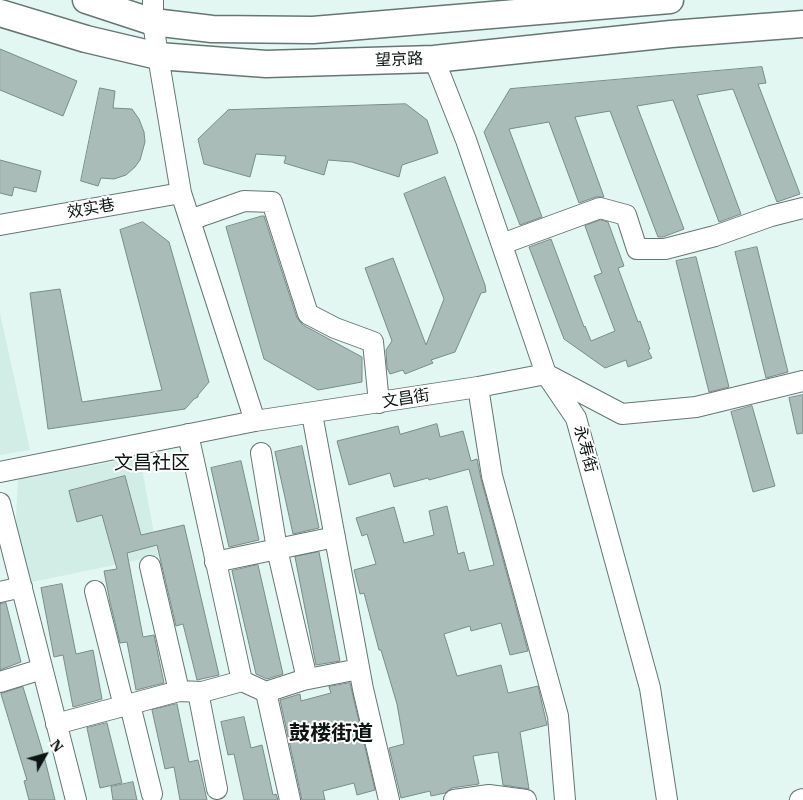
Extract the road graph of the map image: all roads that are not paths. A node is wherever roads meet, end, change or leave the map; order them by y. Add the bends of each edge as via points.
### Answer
1 (86, 0) edge
2 (670, 0) edge
3 (153, 11) edge
4 (0, 13) edge
5 (803, 24) edge
6 (158, 56) junction
7 (434, 58) junction
8 (181, 193) junction
9 (803, 208) edge
10 (190, 220) junction
11 (0, 225) edge
12 (502, 244) junction
13 (546, 374) junction
14 (803, 381) edge
15 (478, 387) junction
16 (380, 403) junction
17 (312, 414) junction
18 (255, 421) junction
19 (188, 434) junction
20 (262, 453) dead end
21 (0, 472) edge
22 (0, 503) edge
23 (335, 537) junction
24 (277, 549) junction
25 (216, 562) junction
26 (150, 566) dead end
27 (22, 587) junction
28 (95, 591) dead end
29 (0, 592) edge
30 (359, 668) junction
31 (42, 669) junction
32 (307, 679) junction
33 (0, 682) edge
34 (242, 682) junction
35 (188, 692) junction
36 (266, 692) junction
37 (127, 705) junction
38 (56, 724) junction
39 (217, 789) dead end
40 (152, 794) dead end
41 (76, 800) edge
42 (290, 800) edge
43 (389, 800) edge
44 (454, 800) edge
45 (526, 800) edge
46 (565, 800) edge
47 (667, 800) edge

1 - 3 main road
2 - 3 main road via 313,30 212,29
3 - 6 street
4 - 6 main road, 望京路 via 86,39
5 - 7 main road, 望京路
6 - 7 main road, 望京路 via 266,64
6 - 8 street
7 - 12 street, 永寿街
8 - 10 street
8 - 11 street, 效实巷
9 - 12 street via 665,249 637,249 626,215 600,208
10 - 16 street via 244,201 272,202 308,314 373,342
10 - 18 street
12 - 13 street, 永寿街
13 - 14 street via 622,414 696,406
13 - 15 street, 文昌街
13 - 47 street, 永寿街 via 576,418 650,688
15 - 16 street, 文昌街
15 - 46 street via 492,476 558,716
16 - 17 street, 文昌街
17 - 18 street, 文昌街
17 - 23 street
18 - 19 street, 文昌街
19 - 21 street, 文昌街
19 - 25 street
20 - 24 street
22 - 27 street
23 - 24 street
23 - 30 street
24 - 25 street
24 - 32 street
25 - 34 street
26 - 35 street
27 - 29 street
27 - 31 street
28 - 37 street
30 - 32 street
30 - 43 street
31 - 33 street
31 - 38 street
32 - 36 street
34 - 35 street
34 - 36 street
35 - 37 street
35 - 39 street
36 - 42 street
37 - 38 street
37 - 40 street
38 - 41 street
44 - 45 street via 489,795

